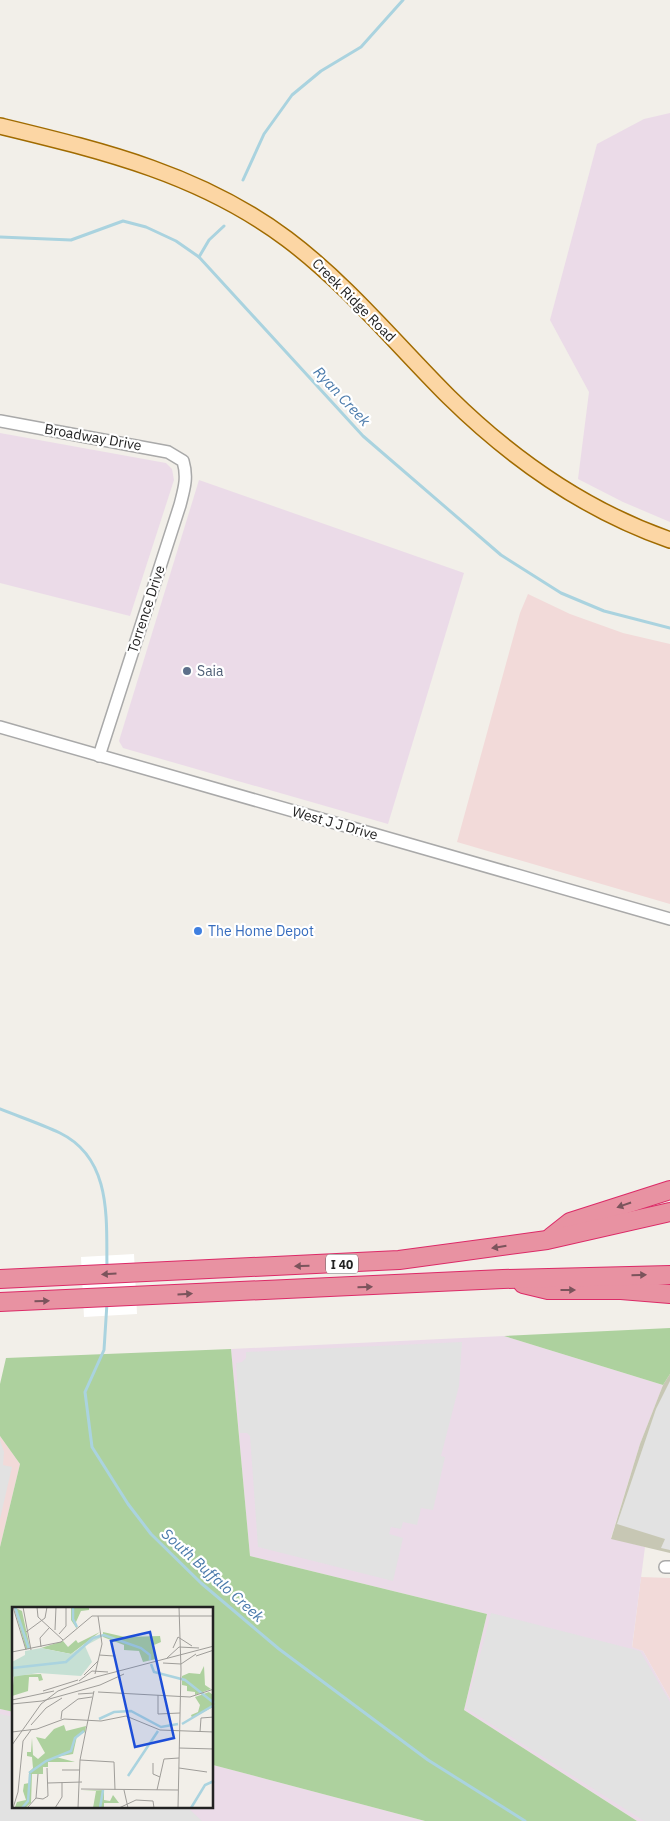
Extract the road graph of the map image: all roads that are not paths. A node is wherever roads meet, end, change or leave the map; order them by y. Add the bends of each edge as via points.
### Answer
1 (0, 126) edge
2 (0, 421) edge
3 (183, 461) joint
4 (670, 540) edge
5 (0, 727) edge
6 (99, 756) junction
7 (670, 919) edge
8 (670, 1190) edge
9 (670, 1212) edge
10 (547, 1240) junction
11 (670, 1274) edge
12 (0, 1279) edge
13 (503, 1279) junction
14 (670, 1294) edge
15 (0, 1302) edge

1 - 4 main road, Creek Ridge Road via 111,153 204,188 240,207 312,259 462,409 524,464 592,506
2 - 3 street, Broadway Drive via 152,448
3 - 6 street, Torrence Drive via 188,476 180,506
5 - 6 street, West J J Drive
6 - 7 street, West J J Drive
8 -> 10 highway via 570,1222
9 - 10 highway, I 40
10 -> 12 highway, I 40 via 399,1260
13 -> 11 highway, I 40
13 -> 14 highway via 548,1290
15 -> 13 highway, I 40

